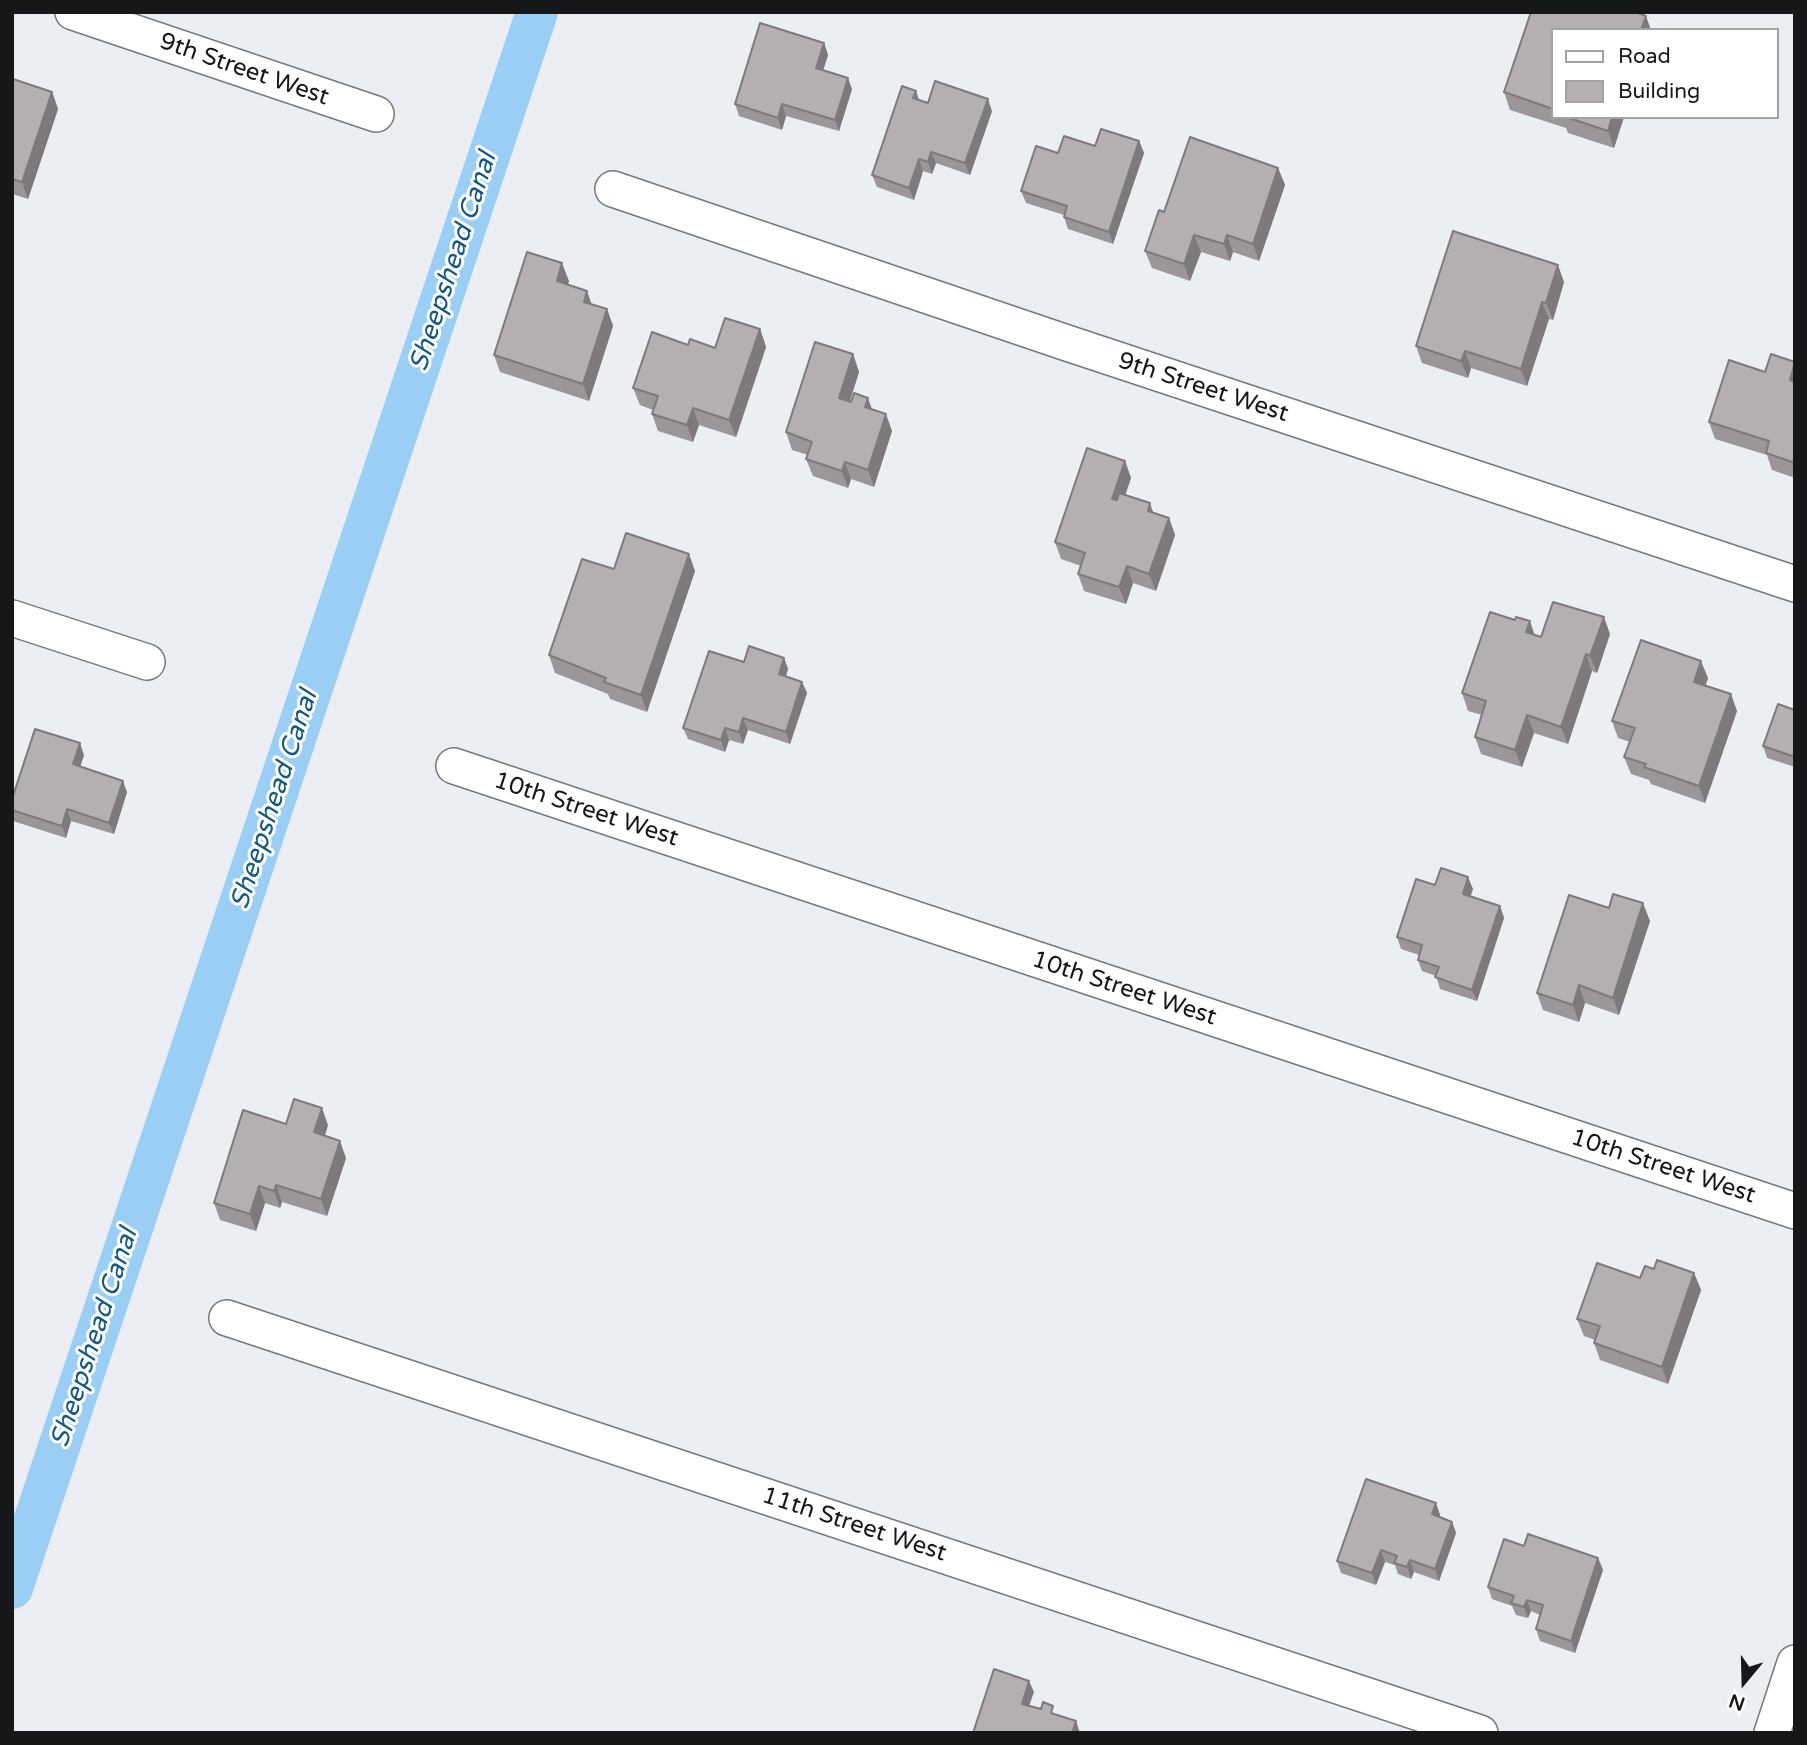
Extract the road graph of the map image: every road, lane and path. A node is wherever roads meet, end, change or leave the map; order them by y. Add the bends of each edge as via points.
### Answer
1 (73, 12) edge
2 (376, 114) dead end
3 (613, 189) dead end
4 (1795, 584) edge
5 (12, 618) edge
6 (147, 662) dead end
7 (454, 766) dead end
8 (1795, 1211) edge
9 (227, 1318) dead end
10 (1795, 1663) edge
11 (1480, 1733) edge
12 (1772, 1733) edge

1 - 2 street, 9th Street West
3 - 4 street, 9th Street West
5 - 6 street
7 - 8 street, 10th Street West
9 - 11 street, 11th Street West
10 - 12 street

